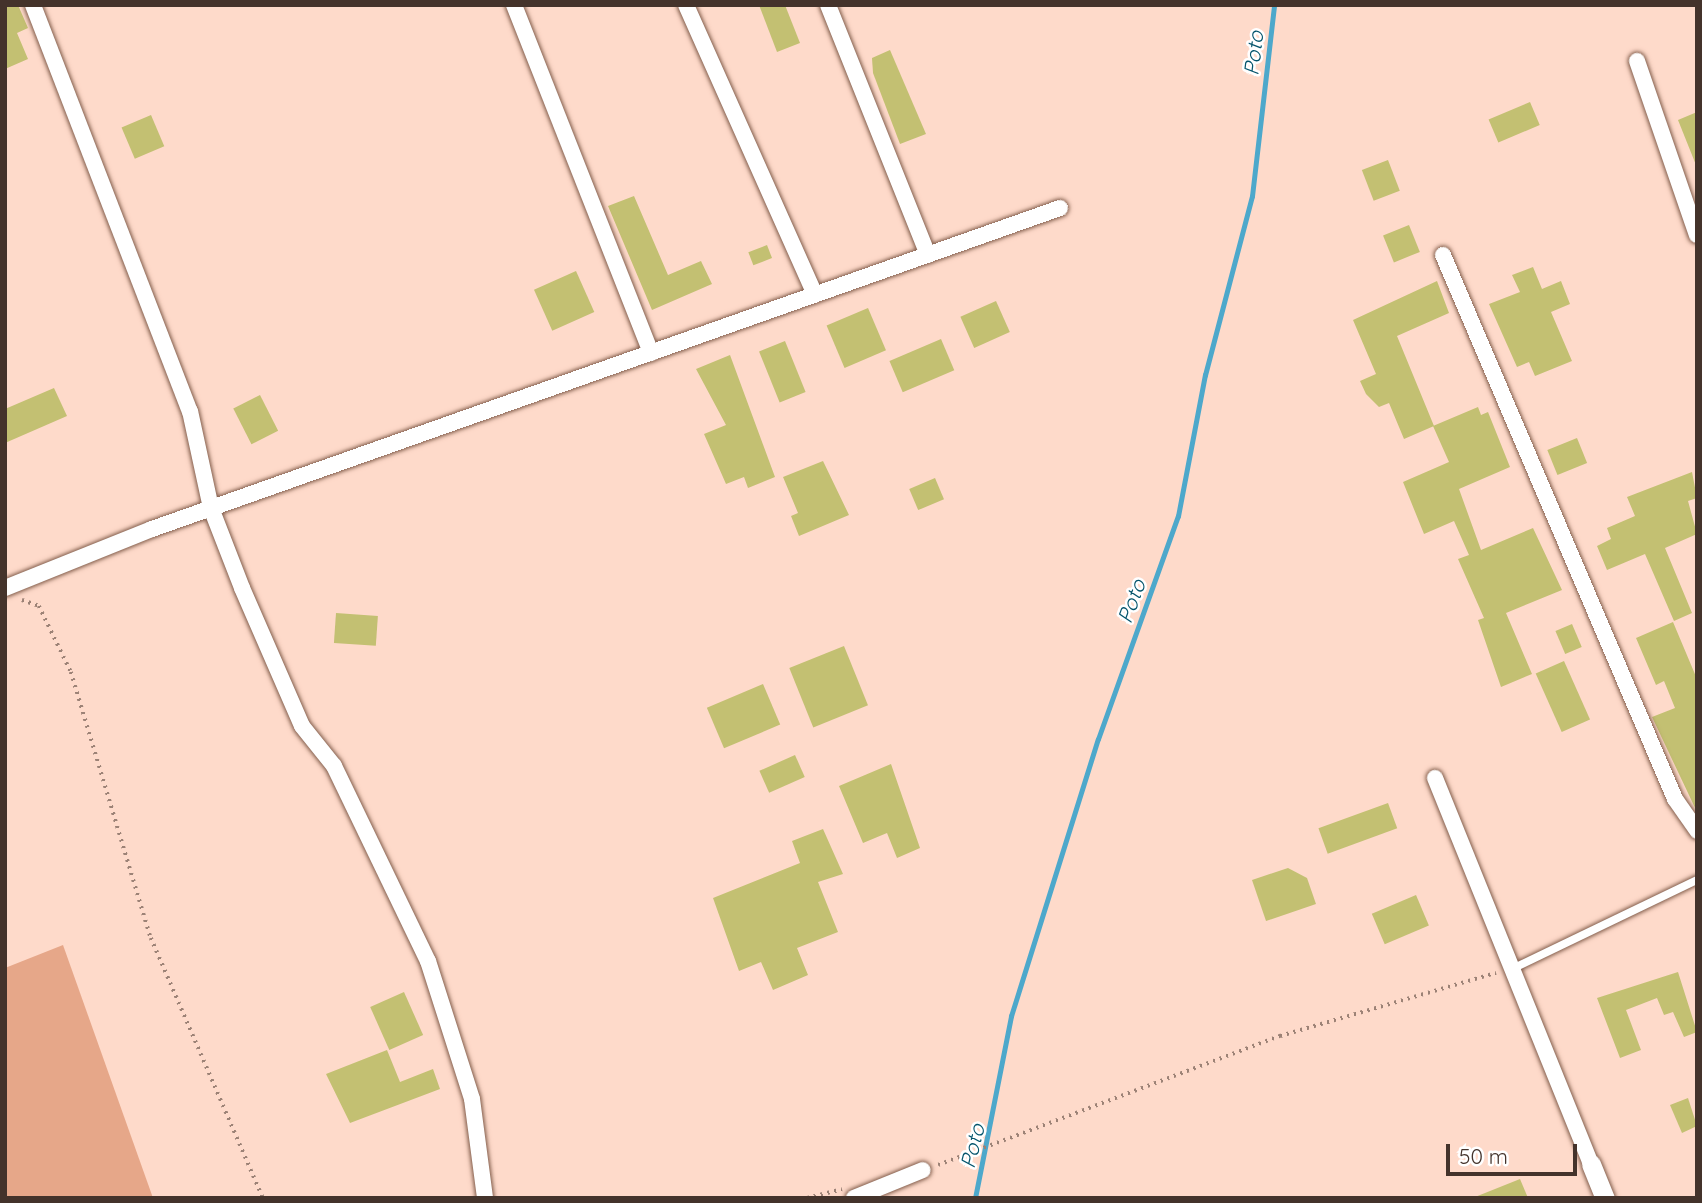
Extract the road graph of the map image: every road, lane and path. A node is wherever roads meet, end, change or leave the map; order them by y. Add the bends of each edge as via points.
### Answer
1 (33, 5) edge
2 (514, 5) edge
3 (686, 5) edge
4 (828, 5) edge
5 (1637, 61) dead end
6 (1060, 208) dead end
7 (1697, 235) edge
8 (928, 255) junction
9 (1443, 255) dead end
10 (815, 295) junction
11 (650, 353) junction
12 (211, 508) junction
13 (11, 593) edge
14 (1435, 778) dead end
15 (1697, 831) edge
16 (1697, 880) edge
17 (1514, 968) junction
18 (1591, 1164) joint
19 (923, 1170) joint
20 (850, 1193) edge
21 (263, 1198) edge
22 (485, 1198) edge
23 (807, 1198) edge
24 (1605, 1198) edge

1 - 12 street via 190,411
2 - 11 street
3 - 10 street
4 - 8 street
5 - 7 street
6 - 8 street
8 - 10 street
9 - 15 street via 1675,799
10 - 11 street
11 - 12 street
12 - 13 street
12 - 22 street via 302,726 334,766 428,961 472,1099
13 - 21 path via 39,606 71,672 151,938
14 - 17 street
16 - 17 lane
17 - 18 street
17 - 19 path via 1280,1036
18 - 24 street
19 - 20 street
20 - 23 path

